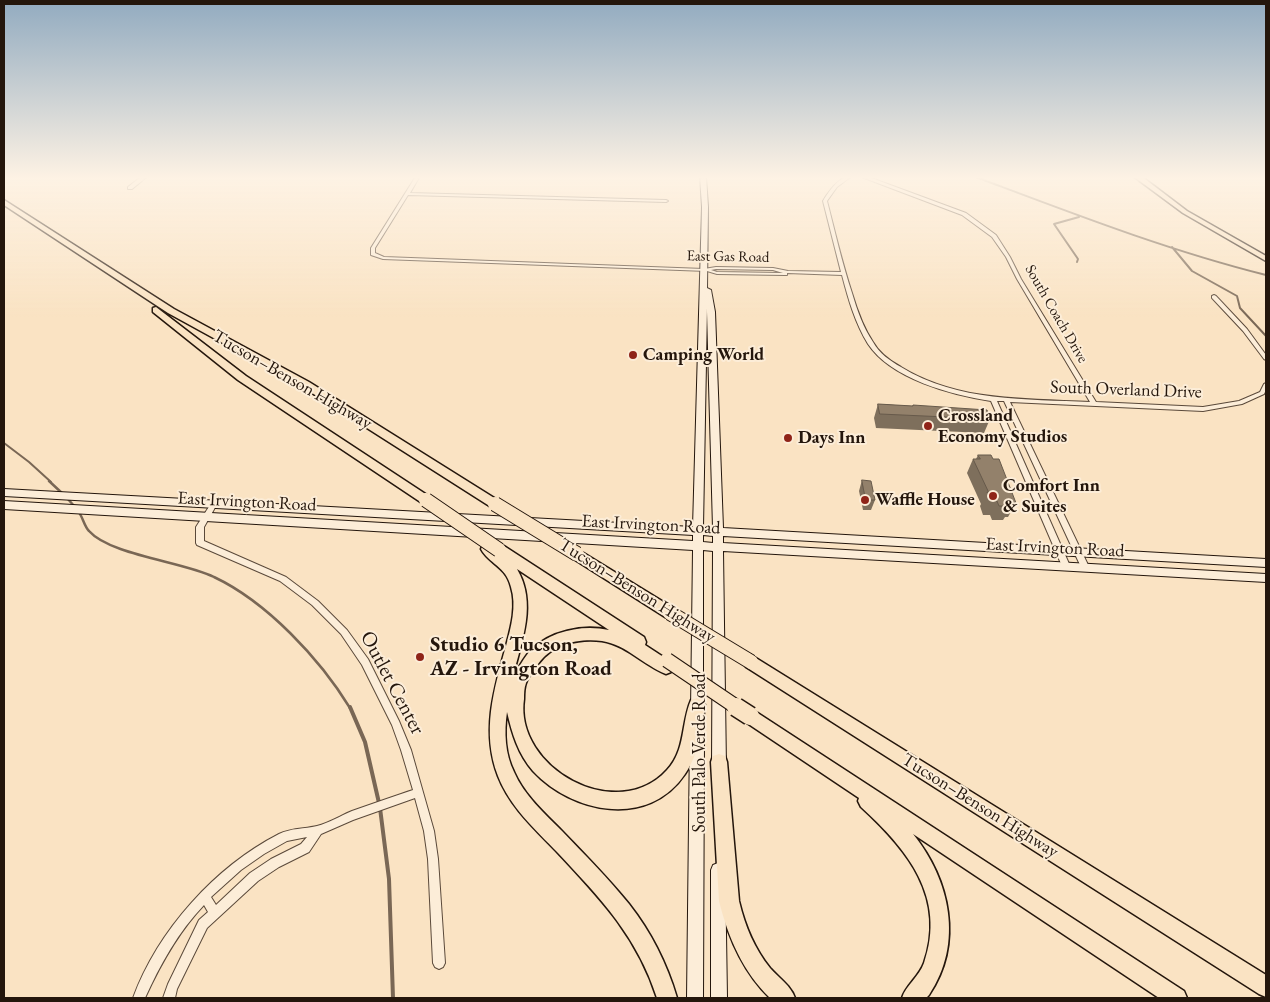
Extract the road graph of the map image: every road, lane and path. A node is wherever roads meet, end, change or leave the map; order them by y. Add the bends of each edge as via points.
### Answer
1 (24, 223) edge
2 (31, 223) edge
3 (389, 223) edge
4 (703, 223) edge
5 (831, 223) edge
6 (977, 223) edge
7 (1204, 223) edge
8 (1217, 223) edge
9 (50, 237) junction
10 (70, 249) junction
11 (1266, 250) edge
12 (1266, 259) edge
13 (704, 270) junction
14 (844, 274) junction
15 (1214, 297) dead end
16 (702, 330) junction
17 (1257, 344) junction
18 (1266, 345) edge
19 (1266, 358) edge
20 (712, 368) junction
21 (1266, 385) edge
22 (993, 399) junction
23 (1006, 400) junction
24 (1094, 404) junction
25 (1026, 442) junction
26 (4, 492) edge
27 (214, 504) junction
28 (4, 505) edge
29 (206, 518) junction
30 (698, 538) junction
31 (718, 539) junction
32 (494, 549) junction
33 (1060, 552) junction
34 (1079, 553) junction
35 (1266, 563) edge
36 (1066, 566) junction
37 (1085, 567) junction
38 (1266, 578) edge
39 (667, 664) junction
40 (697, 705) junction
41 (783, 738) junction
42 (719, 762) junction
43 (417, 793) junction
44 (318, 831) junction
45 (1003, 883) junction
46 (205, 897) junction
47 (214, 913) junction
48 (439, 963) dead end
49 (1266, 986) edge
50 (139, 998) edge
51 (169, 998) edge
52 (666, 998) edge
53 (695, 998) edge
54 (719, 998) edge
55 (785, 998) edge
56 (912, 998) edge
57 (1172, 998) edge
58 (1177, 998) edge

1 - 9 highway, Tucson–Benson Highway
2 - 9 highway, Tucson–Benson Highway
3 - 13 street, East Gas Road via 373,248 373,254 391,258
4 - 13 main road, South Palo Verde Road
5 - 14 street, South Overland Drive
6 - 24 street, South Coach Drive via 994,236 1008,257
7 - 12 main road
8 - 11 main road
9 - 10 highway, Tucson–Benson Highway
10 - 32 highway, Tucson–Benson Highway, bridge via 162,313 242,378
10 - 49 highway, Tucson–Benson Highway, bridge via 171,310 305,384
13 - 14 street, East Gas Road via 782,275 788,272
13 - 16 main road, South Palo Verde Road
13 - 20 main road, South Palo Verde Road via 711,312
14 - 22 street, South Overland Drive via 862,327 879,354 934,386
15 - 17 street
16 - 20 main road via 706,334 707,355
16 - 30 main road, South Palo Verde Road
17 - 18 street
17 - 19 street
20 - 31 main road, South Palo Verde Road
21 - 24 street, South Overland Drive via 1262,392 1240,403 1203,409
22 - 23 street, South Overland Drive
22 - 25 street via 1005,405 1015,428
22 - 33 street
23 - 24 street, South Overland Drive
23 - 25 street
25 - 34 street
26 - 27 main road, East Irvington Road
27 - 29 street, Outlet Center
27 - 30 main road, East Irvington Road
28 - 29 main road, East Irvington Road
29 - 30 main road, East Irvington Road
29 - 43 street, Outlet Center via 200,528 200,543 283,579 315,603 344,632 365,662 396,724
30 - 31 main road, East Irvington Road
30 - 40 main road, South Palo Verde Road
31 - 33 main road, East Irvington Road
31 - 36 main road, East Irvington Road
31 - 42 main road, South Palo Verde Road
32 - 39 highway, Tucson–Benson Highway
32 - 52 highway via 513,573 520,601 519,620 496,723 498,750 507,776 530,811 616,901 633,924 653,960
33 - 34 main road, East Irvington Road
33 - 36 street
34 - 35 main road, East Irvington Road
34 - 37 street
36 - 37 main road, East Irvington Road
37 - 38 main road, East Irvington Road
39 - 40 highway via 630,644 604,635 578,634 554,642 529,662 517,685 514,712 524,744 546,772 576,794 605,803 631,801 660,788 679,768 688,749
39 - 41 highway, Tucson–Benson Highway, bridge
40 - 53 main road, South Palo Verde Road
41 - 45 highway, Tucson–Benson Highway
41 - 56 highway via 886,817 908,840 927,868 938,905 939,944 927,978
42 - 54 main road, South Palo Verde Road
42 - 55 highway via 729,901 734,923 752,962
43 - 44 street
43 - 48 street, Outlet Center via 429,831 433,859
44 - 46 street via 286,836 241,863
44 - 47 street via 305,848 254,877
45 - 57 highway
45 - 58 highway, Tucson–Benson Highway
46 - 47 street
46 - 50 street via 178,926 152,968
47 - 51 street via 203,924

